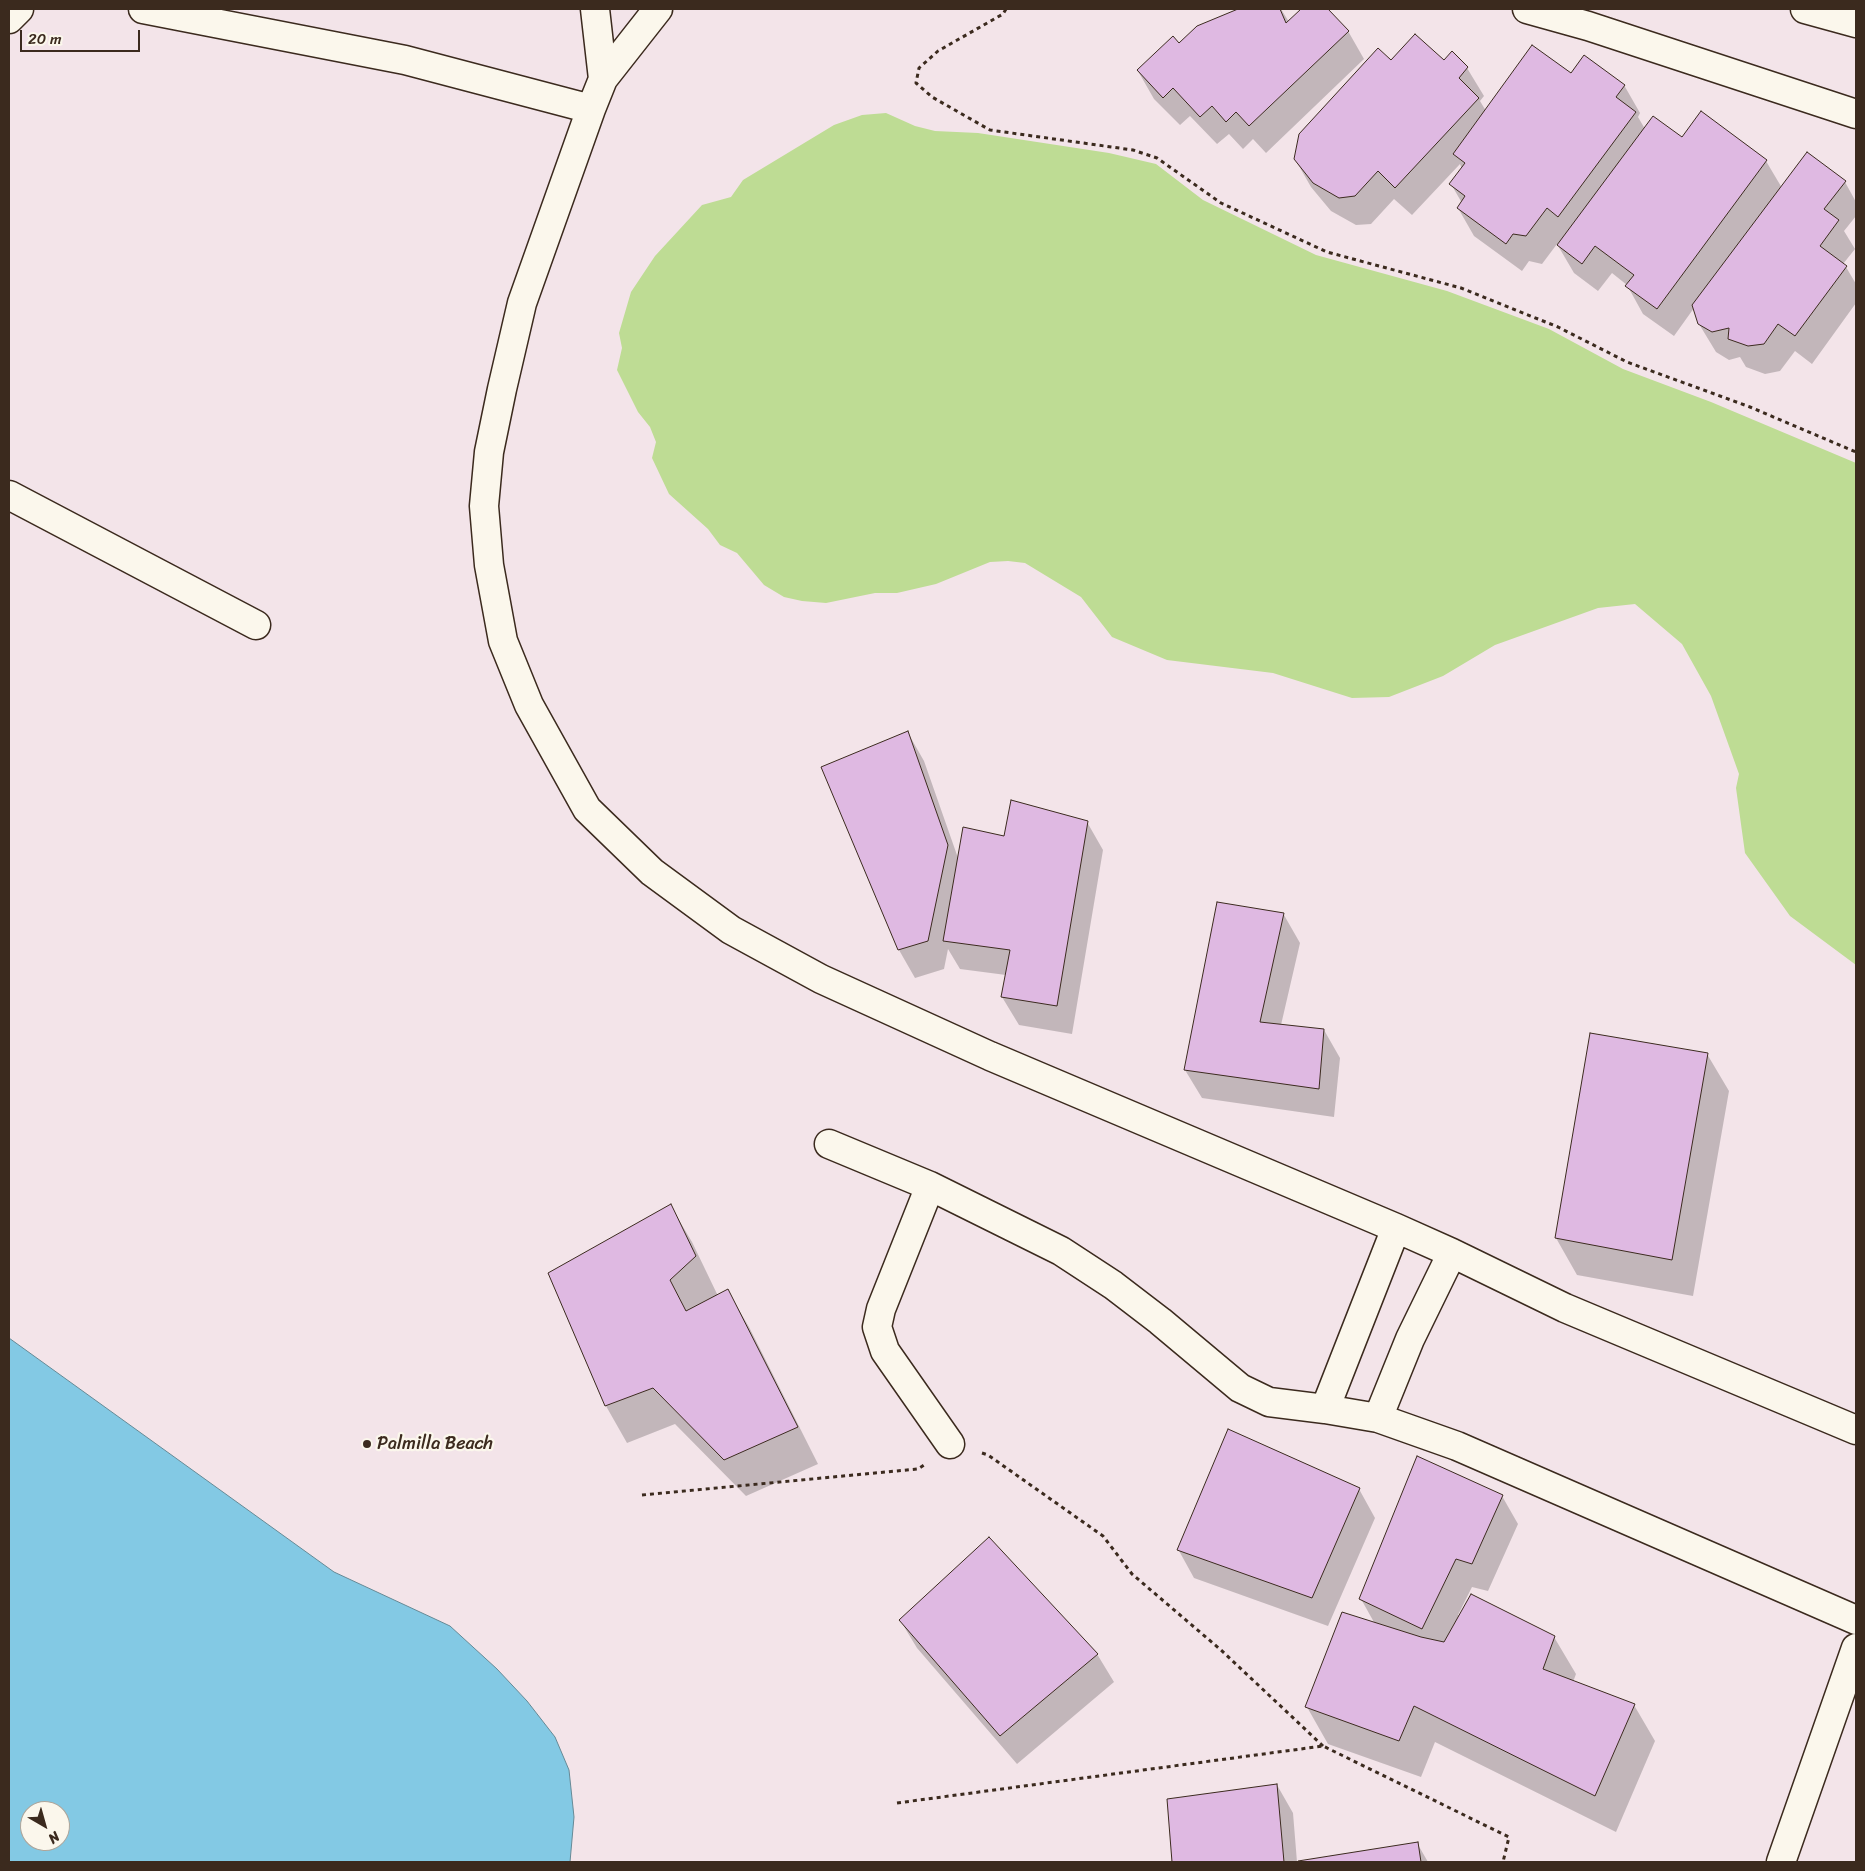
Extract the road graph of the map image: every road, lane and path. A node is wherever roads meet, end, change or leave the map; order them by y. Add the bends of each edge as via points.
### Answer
1 (19, 9) edge
2 (143, 9) edge
3 (595, 9) edge
4 (658, 9) edge
5 (1006, 9) edge
6 (1528, 9) edge
7 (1805, 9) edge
8 (9, 19) edge
9 (1856, 23) edge
10 (604, 79) junction
11 (591, 109) junction
12 (1856, 114) edge
13 (1856, 452) edge
14 (9, 495) edge
15 (256, 625) dead end
16 (829, 1144) dead end
17 (930, 1186) junction
18 (1396, 1228) junction
19 (1452, 1253) junction
20 (1325, 1408) junction
21 (1378, 1418) junction
22 (1856, 1430) edge
23 (950, 1444) junction
24 (642, 1495) dead end
25 (1856, 1620) edge
26 (1856, 1648) edge
27 (1323, 1746) junction
28 (897, 1804) dead end
29 (1503, 1862) edge
30 (1781, 1862) edge

1 - 8 street
2 - 11 street via 405,60
3 - 10 street
4 - 10 street
5 - 13 path via 938,51 919,68 916,83 932,97 990,130 1133,150 1157,158 1220,203 1327,252 1461,288 1558,327 1627,362 1750,407
6 - 12 street
7 - 9 street
10 - 11 street
11 - 18 street via 522,303 489,452 484,506 489,565 503,642 529,705 587,808 652,872 730,930 821,979 990,1056
14 - 15 street
16 - 17 street
17 - 20 street via 1061,1251 1114,1285 1240,1388 1269,1402
17 - 23 street via 881,1309 877,1327 885,1351
18 - 19 street
18 - 20 street
19 - 21 street via 1410,1339
19 - 22 street via 1565,1308
20 - 21 street
21 - 25 street via 1457,1446
23 - 24 path via 918,1469
23 - 27 path via 988,1455 1103,1536 1132,1574 1221,1650
26 - 30 street
27 - 28 path
27 - 29 path via 1509,1837

